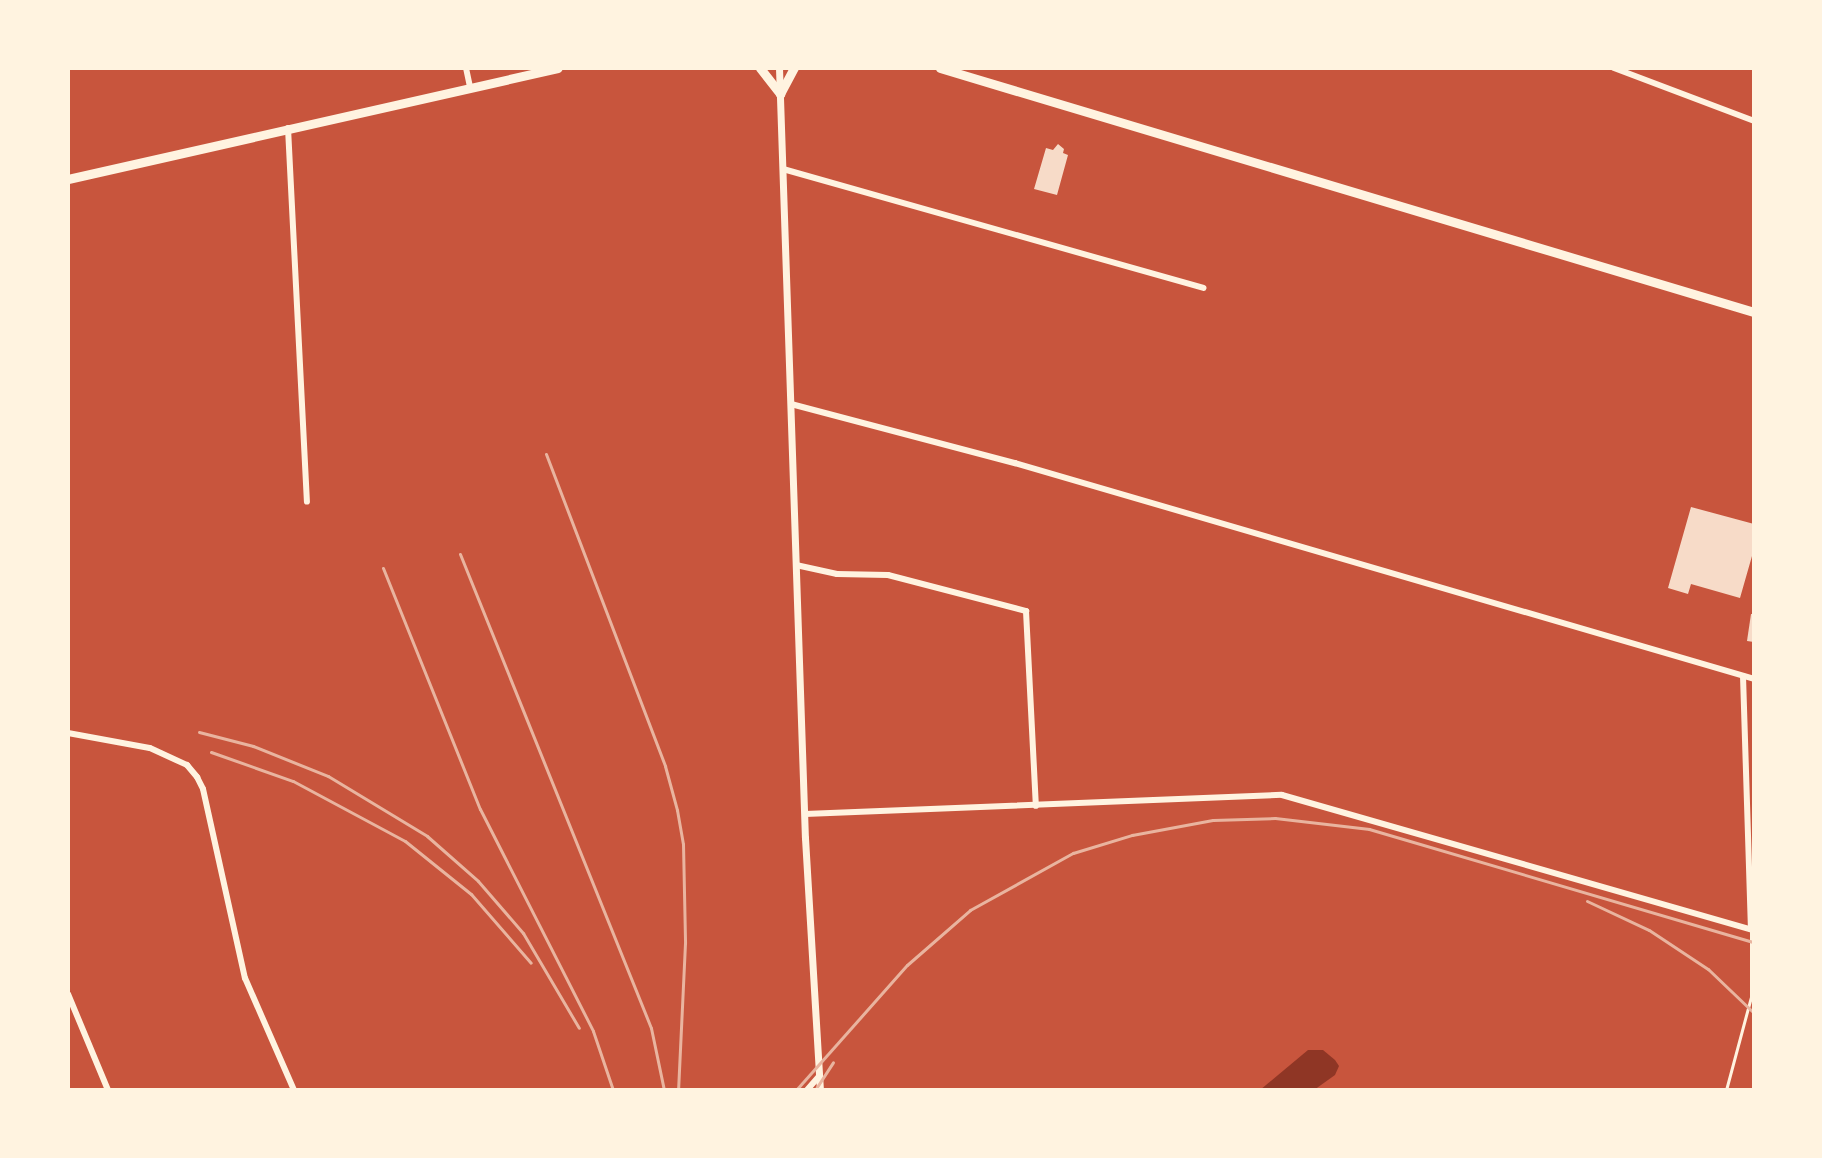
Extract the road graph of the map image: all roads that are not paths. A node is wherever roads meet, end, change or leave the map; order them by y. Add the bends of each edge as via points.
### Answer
1 (466, 68) edge
2 (558, 68) edge
3 (760, 68) edge
4 (779, 68) edge
5 (794, 68) edge
6 (940, 68) edge
7 (1614, 68) edge
8 (470, 87) junction
9 (780, 94) junction
10 (1754, 121) edge
11 (288, 128) junction
12 (783, 169) junction
13 (68, 179) edge
14 (1203, 288) dead end
15 (1754, 312) edge
16 (791, 404) junction
17 (307, 502) dead end
18 (796, 565) junction
19 (1743, 676) junction
20 (1754, 679) edge
21 (68, 733) edge
22 (1036, 806) junction
23 (805, 814) junction
24 (1752, 930) edge
25 (68, 994) edge
26 (819, 1076) junction
27 (108, 1090) edge
28 (294, 1090) edge
29 (807, 1090) edge
30 (820, 1090) edge
31 (1726, 1090) edge

1 - 8 street
2 - 8 main road
3 - 9 main road
4 - 9 street
5 - 9 main road
6 - 15 main road
7 - 10 street
8 - 11 main road
9 - 12 street
11 - 13 main road
11 - 17 street
12 - 14 street
12 - 16 street
16 - 18 street
16 - 19 street via 1028,466
18 - 22 street via 837,574 888,575 1026,611
18 - 23 street
19 - 20 street
19 - 24 street
21 - 28 street via 150,748 187,765 197,777 245,978
22 - 23 street
22 - 24 street via 1282,795
23 - 26 street
24 - 31 lane via 1751,997
25 - 27 street
26 - 29 street
26 - 30 street

